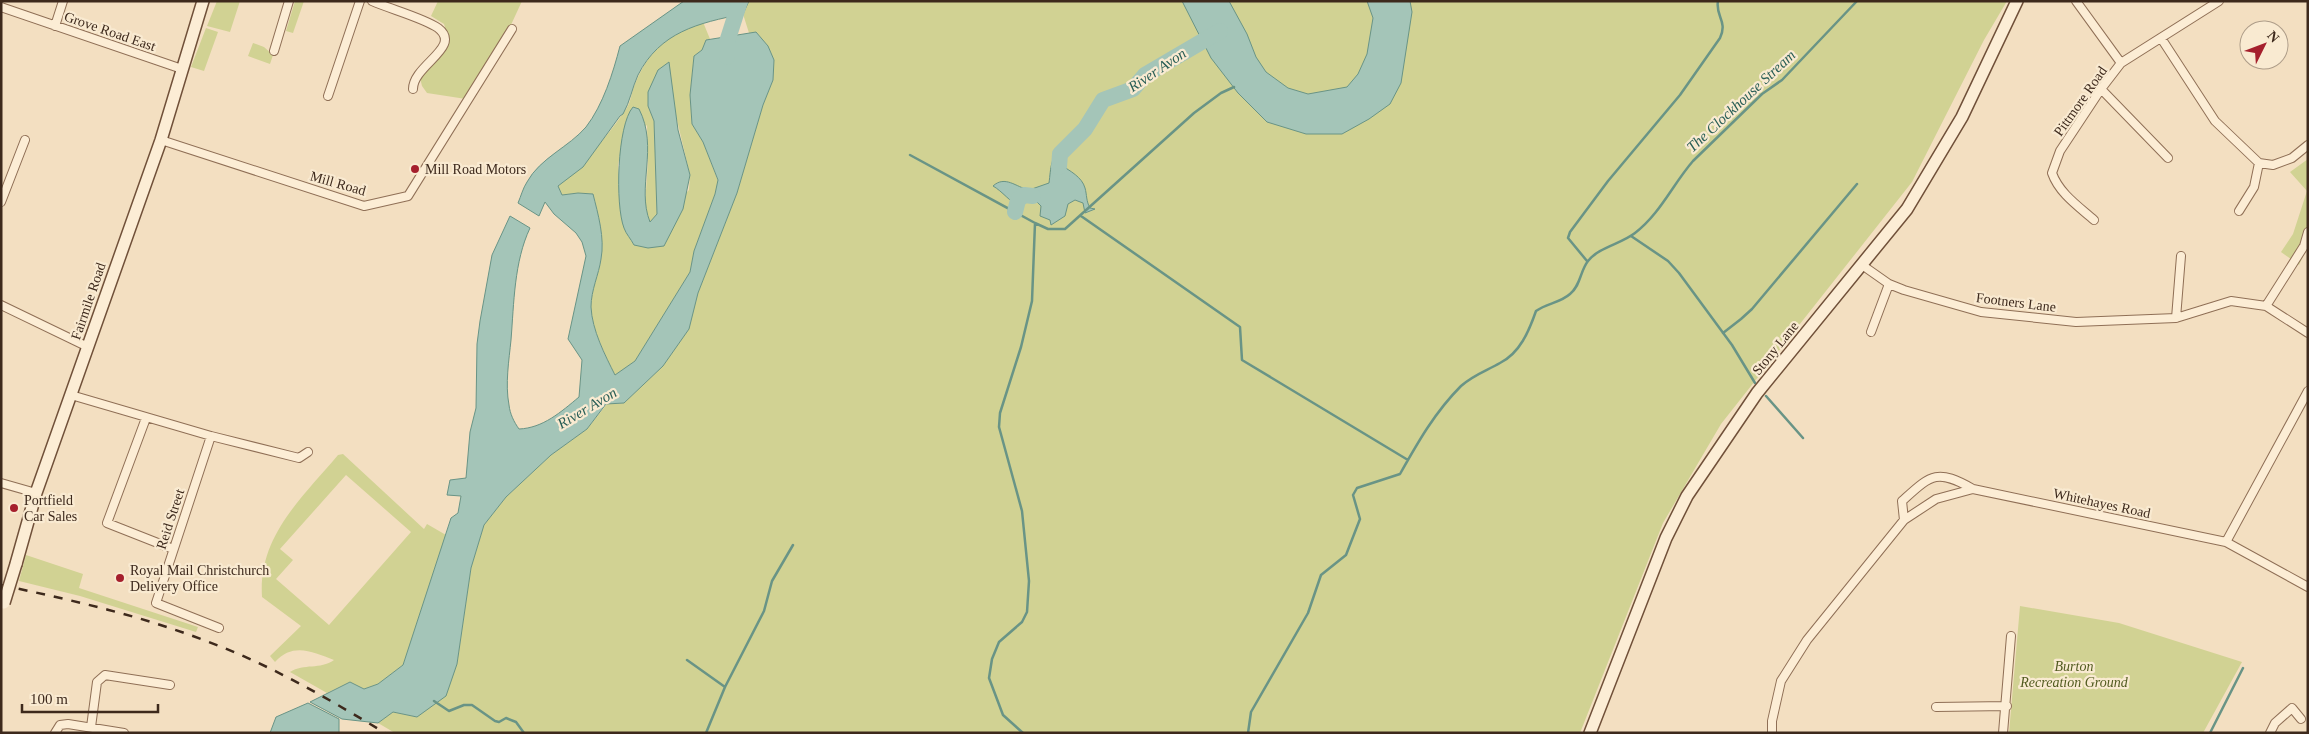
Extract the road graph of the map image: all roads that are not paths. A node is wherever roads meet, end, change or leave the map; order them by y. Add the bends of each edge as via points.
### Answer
1 (63, 1) edge
2 (203, 1) edge
3 (289, 1) edge
4 (360, 1) edge
5 (372, 1) edge
6 (2016, 1) edge
7 (2076, 1) edge
8 (2218, 1) edge
9 (1, 7) edge
10 (55, 26) junction
11 (512, 29) dead end
12 (2161, 38) junction
13 (274, 52) dead end
14 (2122, 63) junction
15 (182, 69) junction
16 (413, 89) dead end
17 (2101, 90) junction
18 (328, 96) dead end
19 (25, 140) dead end
20 (161, 140) junction
21 (2308, 145) edge
22 (2168, 158) dead end
23 (2259, 163) junction
24 (1, 202) edge
25 (2240, 210) dead end
26 (2094, 220) dead end
27 (2308, 232) edge
28 (2182, 256) dead end
29 (1862, 265) junction
30 (1889, 284) junction
31 (1, 305) edge
32 (2266, 306) junction
33 (2176, 318) junction
34 (1871, 332) dead end
35 (2308, 332) edge
36 (88, 347) junction
37 (2308, 391) edge
38 (71, 395) junction
39 (146, 418) junction
40 (211, 436) junction
41 (308, 452) dead end
42 (1, 484) edge
43 (1973, 489) junction
44 (36, 493) junction
45 (1904, 520) junction
46 (2226, 542) junction
47 (173, 548) junction
48 (2308, 587) edge
49 (3, 606) edge
50 (219, 628) dead end
51 (2011, 636) dead end
52 (170, 685) dead end
53 (2006, 706) junction
54 (1936, 708) dead end
55 (2302, 719) dead end
56 (91, 728) junction
57 (55, 733) edge
58 (124, 733) edge
59 (1590, 733) edge
60 (1772, 733) edge
61 (2003, 733) edge
62 (2270, 733) edge

1 - 10 street
2 - 15 main road, Fairmile Road
3 - 13 street
4 - 18 street
5 - 16 street via 434,26 444,37 444,46 416,76
6 - 29 main road, Stony Lane via 1962,117 1906,209
7 - 14 street
8 - 12 street, Pittmore Road
9 - 10 street, Grove Road East
10 - 15 street, Grove Road East
11 - 20 street, Mill Road via 408,196 364,206
12 - 14 street, Pittmore Road
12 - 23 street via 2215,121
14 - 17 street, Pittmore Road
15 - 20 main road, Fairmile Road
17 - 22 street
17 - 26 street, Pittmore Road via 2060,151 2052,173 2061,190
19 - 24 street
20 - 36 main road, Fairmile Road
21 - 23 street via 2292,158 2273,165
23 - 25 street via 2254,187
27 - 32 street via 2304,246
28 - 33 street
29 - 30 street, Footners Lane
29 - 59 main road, Stony Lane via 1757,393 1687,496 1666,538
30 - 33 street, Footners Lane via 1981,312 2076,322
30 - 34 street
31 - 36 street
32 - 33 street, Footners Lane via 2231,301
32 - 35 street, Footners Lane
36 - 38 main road, Fairmile Road
37 - 46 street
38 - 39 street
38 - 44 main road, Fairmile Road
39 - 40 street
39 - 47 street via 107,523
40 - 41 street via 299,458
40 - 47 street, Reid Street
42 - 44 street
43 - 45 street, Whitehayes Road via 1936,499
43 - 45 street, Whitehayes Road via 1950,476 1927,479 1902,501
43 - 46 street, Whitehayes Road
44 - 49 main road, Fairmile Road, bridge
45 - 60 street, Whitehayes Road via 1807,640 1781,681
46 - 48 street, Whitehayes Road
47 - 50 street, Reid Street via 156,603
51 - 53 street
52 - 56 street via 105,675 97,682
53 - 54 street
53 - 61 street
55 - 62 street via 2292,708 2275,723
56 - 57 street via 60,725
56 - 58 street

